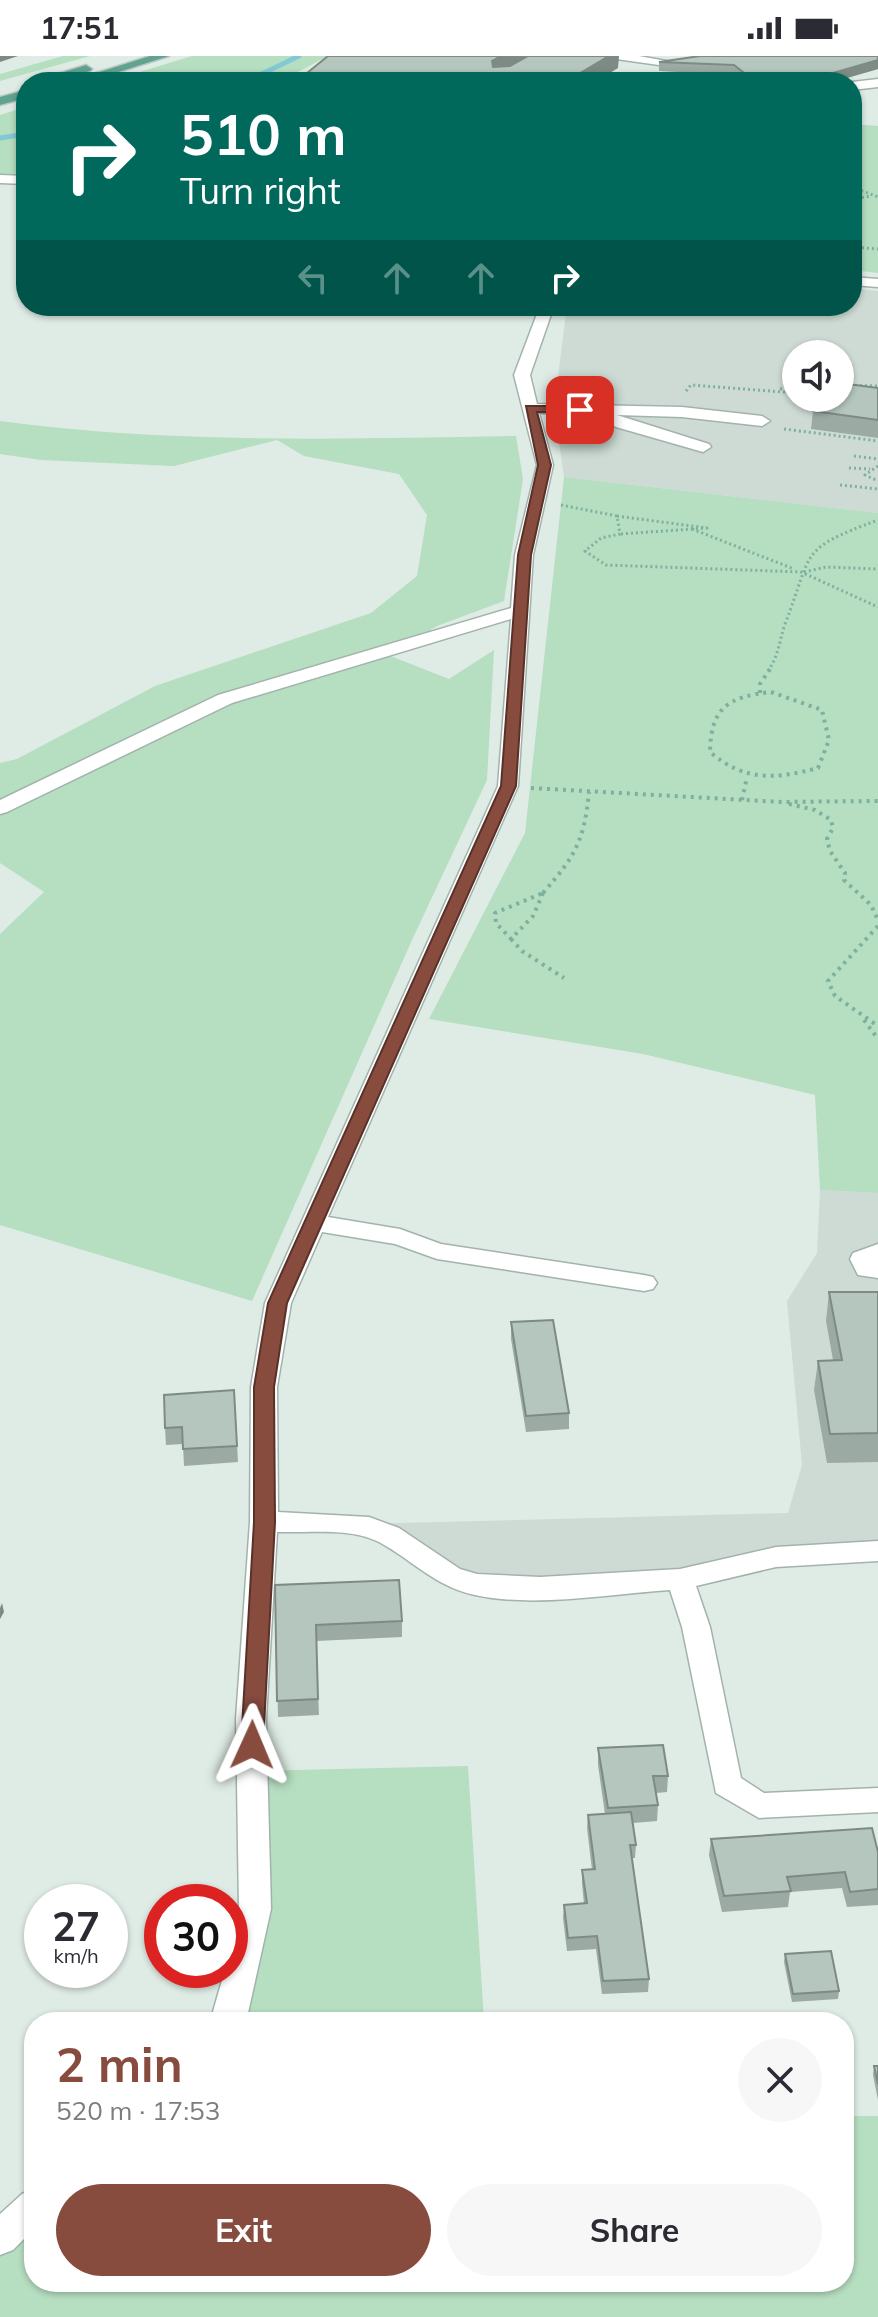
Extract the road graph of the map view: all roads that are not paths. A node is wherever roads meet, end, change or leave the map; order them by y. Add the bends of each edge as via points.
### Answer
1 (128, 56) edge
2 (163, 56) edge
3 (601, 56) edge
4 (667, 59) edge
5 (73, 72) edge
6 (108, 72) edge
7 (543, 316) edge
8 (530, 408) junction
9 (604, 410) junction
10 (762, 421) road end
11 (703, 447) dead end
12 (521, 611) junction
13 (0, 808) edge
14 (314, 1223) junction
15 (878, 1252) edge
16 (878, 1270) edge
17 (644, 1283) dead end
18 (264, 1522) junction
19 (878, 1551) edge
20 (680, 1579) junction
21 (878, 1800) edge
22 (232, 2012) edge
23 (24, 2215) edge
24 (0, 2238) edge

1 - 5 main road
2 - 6 main road
3 - 4 street
7 - 8 street via 522,375
8 - 9 street
8 - 12 street via 545,465 524,555
9 - 10 street
9 - 11 street via 622,424
12 - 13 street via 225,699
12 - 14 street via 508,786
14 - 17 street via 400,1237 437,1251
14 - 18 street via 278,1303 268,1359
15 - 16 street via 862,1259 867,1269
18 - 20 street via 359,1524 389,1535 450,1577 477,1585 540,1588
18 - 22 street via 251,1719 255,1909
19 - 20 street via 776,1557
20 - 21 street via 696,1627 727,1784 759,1806
23 - 24 street

